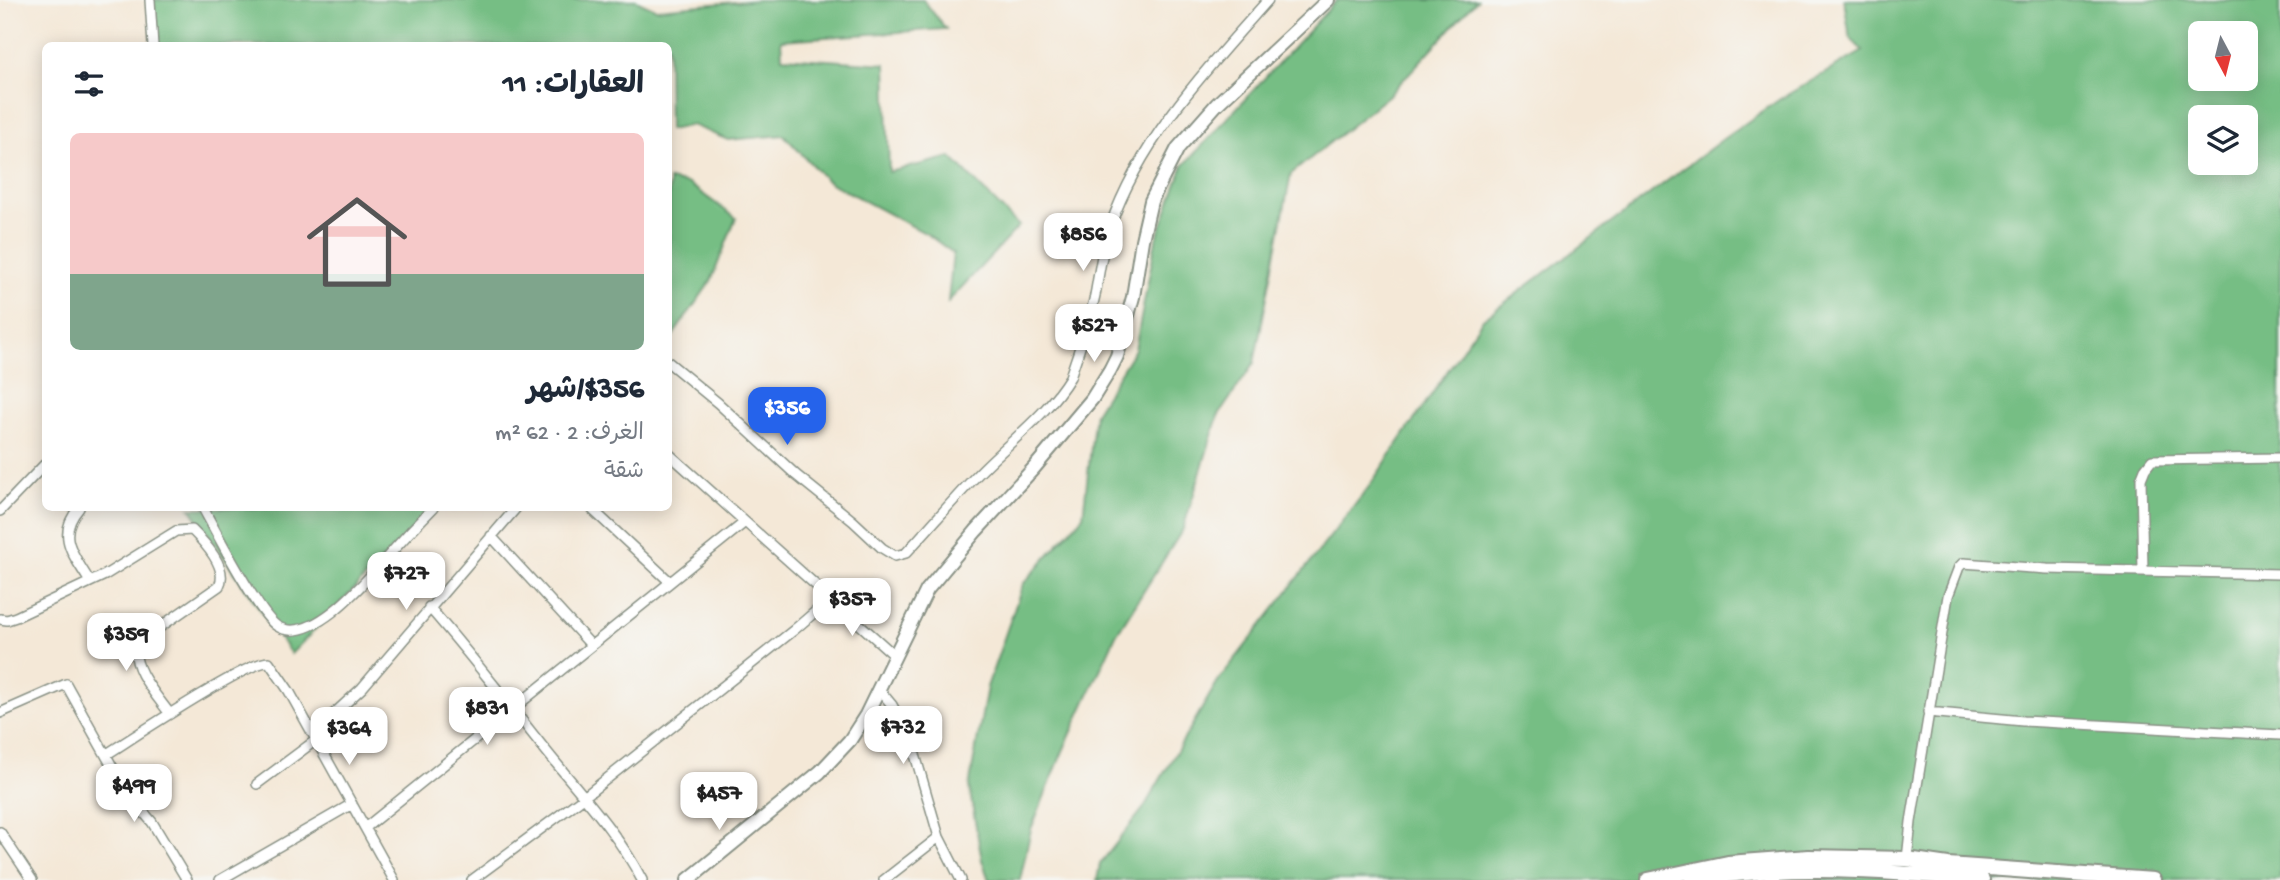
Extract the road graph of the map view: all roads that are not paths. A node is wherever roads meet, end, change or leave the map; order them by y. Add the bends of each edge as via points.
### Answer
1 (150, 0) edge
2 (1268, 0) edge
3 (1328, 0) edge
4 (153, 42) edge
5 (672, 365) edge
6 (672, 457) edge
7 (2280, 458) edge
8 (42, 467) edge
9 (0, 510) edge
10 (77, 511) edge
11 (205, 511) edge
12 (430, 511) edge
13 (513, 511) edge
14 (594, 511) edge
15 (745, 522) junction
16 (491, 536) junction
17 (2143, 570) junction
18 (2280, 574) edge
19 (669, 581) junction
20 (90, 582) junction
21 (830, 598) junction
22 (429, 607) junction
23 (0, 619) edge
24 (591, 645) junction
25 (894, 655) junction
26 (878, 688) junction
27 (513, 707) junction
28 (1928, 712) junction
29 (0, 713) edge
30 (170, 714) junction
31 (2280, 735) edge
32 (315, 737) junction
33 (107, 754) junction
34 (257, 784) dead end
35 (584, 797) junction
36 (352, 804) junction
37 (365, 828) junction
38 (0, 832) edge
39 (939, 837) junction
40 (1907, 859) junction
41 (1814, 874) edge
42 (1714, 878) edge
43 (1933, 878) edge
44 (32, 880) edge
45 (187, 880) edge
46 (220, 880) edge
47 (394, 880) edge
48 (472, 880) edge
49 (642, 880) edge
50 (688, 880) edge
51 (884, 880) edge
52 (961, 880) edge
53 (1648, 880) edge
54 (1692, 880) edge
55 (1982, 880) edge
56 (2153, 880) edge

1 - 4 street
2 - 5 street via 1186,94 1154,137 1130,181 1110,226 1093,303 1062,390 906,553 895,556 882,548
3 - 25 main road via 1217,104 1178,148 1152,201 1133,296 1110,370 1034,468 937,576
6 - 15 street
7 - 17 street via 2152,460 2141,478
8 - 9 street
10 - 20 street via 67,539
11 - 12 street via 268,617 277,626 290,629 314,625 336,610
13 - 16 street
14 - 19 street
15 - 19 street
15 - 21 street
16 - 22 street
16 - 24 street
17 - 18 street
17 - 28 street via 1964,563 1948,596
19 - 24 street
20 - 23 street via 11,619
20 - 30 street via 176,531 187,529 195,532 219,565 223,576 219,586 137,643 134,651
21 - 25 street
21 - 35 street
22 - 27 street
22 - 32 street
24 - 27 street
25 - 26 main road
26 - 39 street via 911,741
26 - 50 main road via 850,740 820,772
27 - 35 street
27 - 37 street
28 - 31 street via 2023,722
28 - 40 street
29 - 33 street via 66,684
30 - 32 street via 257,663 268,662
30 - 33 street
32 - 34 street
32 - 36 street
33 - 45 street via 127,793 152,822
35 - 48 street
35 - 49 street
36 - 37 street
36 - 46 street
37 - 47 street
38 - 44 street
39 - 51 street
39 - 52 street
40 - 53 main road via 1762,860
40 - 56 main road
41 - 42 main road via 1769,870
41 - 43 main road
42 - 54 main road
43 - 55 main road

